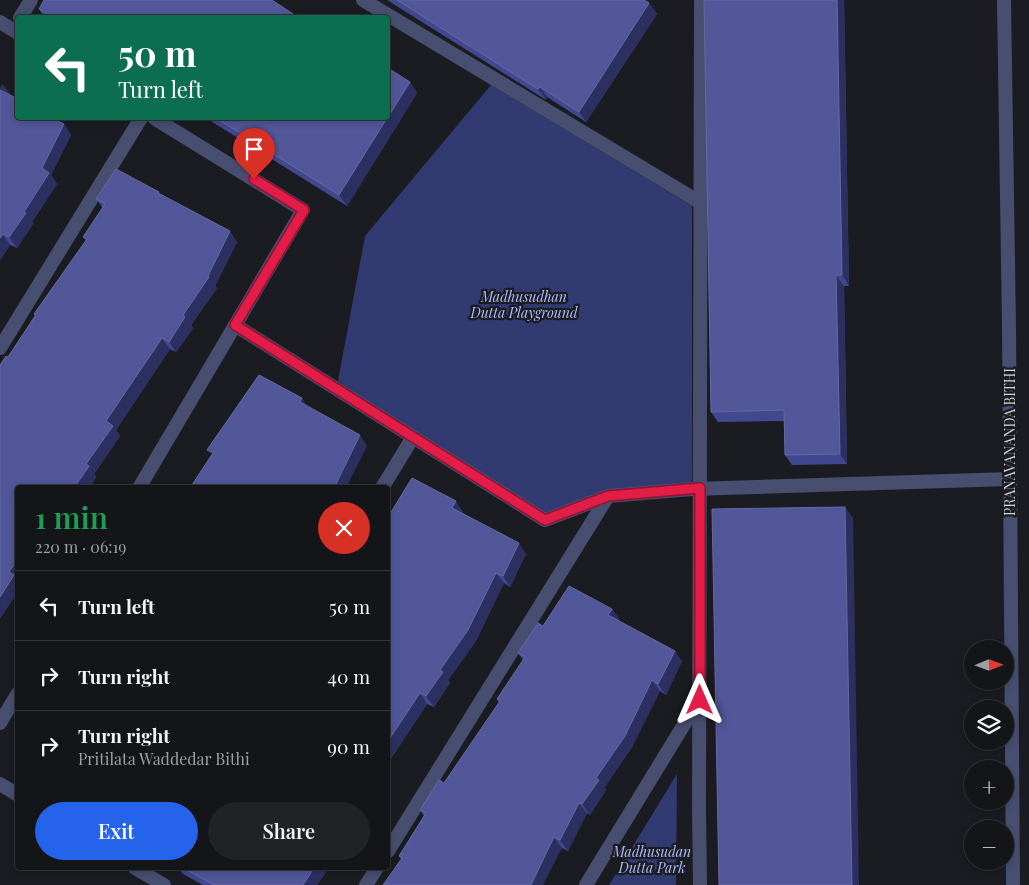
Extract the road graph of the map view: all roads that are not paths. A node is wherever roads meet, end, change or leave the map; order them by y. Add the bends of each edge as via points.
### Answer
1 (31, 0) edge
2 (363, 0) edge
3 (701, 0) edge
4 (1004, 0) edge
5 (22, 15) edge
6 (388, 15) edge
7 (390, 16) edge
8 (0, 22) edge
9 (15, 28) edge
10 (140, 120) edge
11 (157, 120) edge
12 (701, 203) junction
13 (235, 325) junction
14 (0, 348) edge
15 (413, 437) junction
16 (1010, 479) junction
17 (141, 485) edge
18 (384, 485) edge
19 (700, 488) junction
20 (608, 496) junction
21 (15, 698) edge
22 (700, 700) junction
23 (0, 723) edge
24 (0, 784) edge
25 (15, 793) edge
26 (390, 848) edge
27 (376, 870) edge
28 (143, 874) edge
29 (164, 885) edge
30 (366, 885) edge
31 (586, 885) edge
32 (700, 885) edge
33 (1013, 885) edge

1 - 5 street
2 - 6 street
3 - 12 street
4 - 16 street, PRANAVANANDA BITHI
7 - 12 street
8 - 9 street
10 - 14 street
11 - 13 street via 304,210
12 - 19 street
13 - 15 street
13 - 17 street
15 - 18 street
15 - 20 street via 545,520
16 - 19 street
16 - 33 street, PRANAVANANDA BITHI
19 - 20 street
19 - 22 street
20 - 26 street
21 - 23 street
22 - 31 street
22 - 32 street
24 - 25 street
27 - 30 street
28 - 29 street

